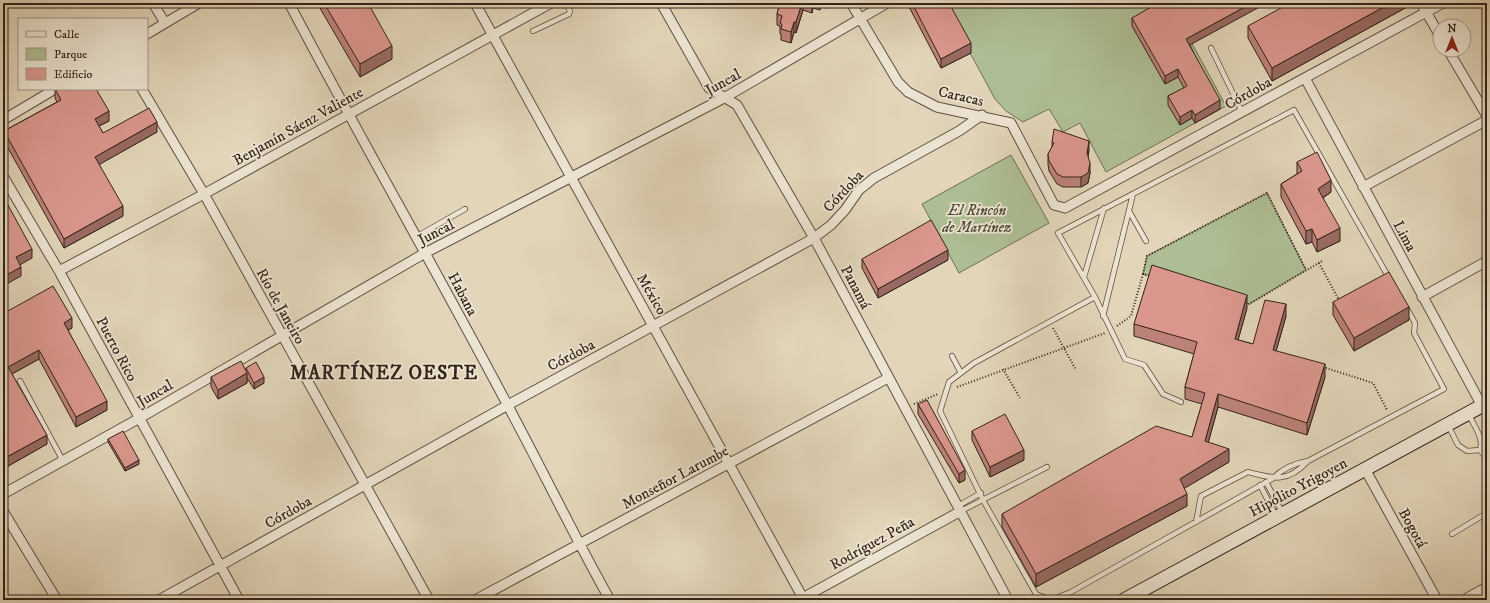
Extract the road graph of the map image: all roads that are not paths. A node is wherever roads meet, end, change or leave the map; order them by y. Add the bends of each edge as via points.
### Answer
1 (153, 3) edge
2 (199, 3) edge
3 (289, 3) edge
4 (475, 3) edge
5 (551, 3) edge
6 (566, 3) edge
7 (661, 3) edge
8 (851, 3) edge
9 (887, 3) edge
10 (1421, 3) edge
11 (1443, 3) edge
12 (1426, 12) junction
13 (859, 19) junction
14 (1432, 22) edge
15 (165, 23) junction
16 (533, 31) dead end
17 (148, 33) edge
18 (493, 34) junction
19 (1210, 48) dead end
20 (1453, 58) edge
21 (1305, 78) junction
22 (53, 90) edge
23 (143, 90) edge
24 (724, 98) junction
25 (1242, 112) junction
26 (348, 114) junction
27 (982, 115) junction
28 (1487, 116) edge
29 (3, 120) edge
30 (1487, 120) edge
31 (3, 176) edge
32 (570, 179) junction
33 (1363, 187) junction
34 (204, 194) junction
35 (1133, 194) junction
36 (1065, 208) joint
37 (1104, 208) junction
38 (465, 209) dead end
39 (1129, 211) junction
40 (416, 237) junction
41 (814, 238) junction
42 (1146, 241) dead end
43 (425, 253) junction
44 (1487, 261) edge
45 (59, 271) junction
46 (1084, 277) junction
47 (1392, 282) edge
48 (1094, 297) junction
49 (1422, 297) junction
50 (1403, 302) edge
51 (1103, 316) junction
52 (654, 326) junction
53 (282, 336) junction
54 (952, 356) dead end
55 (961, 373) junction
56 (888, 378) junction
57 (20, 381) dead end
58 (1181, 402) dead end
59 (508, 405) junction
60 (1485, 405) edge
61 (1468, 414) junction
62 (138, 419) junction
63 (1447, 425) junction
64 (1480, 450) junction
65 (1487, 460) edge
66 (63, 461) junction
67 (1308, 461) junction
68 (729, 463) junction
69 (1047, 467) dead end
70 (1365, 469) junction
71 (1272, 479) junction
72 (1266, 482) junction
73 (1260, 485) junction
74 (365, 486) junction
75 (3, 494) edge
76 (981, 494) junction
77 (983, 500) junction
78 (959, 509) junction
79 (3, 511) edge
80 (1487, 513) edge
81 (1280, 515) junction
82 (1196, 522) junction
83 (1452, 534) dead end
84 (579, 544) junction
85 (220, 566) junction
86 (1487, 587) edge
87 (1467, 598) dead end
88 (802, 599) edge
89 (57, 600) edge
90 (159, 600) edge
91 (239, 600) edge
92 (429, 600) edge
93 (475, 600) edge
94 (610, 600) edge
95 (1008, 600) edge
96 (1124, 600) edge
97 (1437, 600) edge

1 - 15 street
2 - 15 street
3 - 26 street, Habana
4 - 18 street, México
5 - 18 street, Benjamín Sáenz Valiente
6 - 16 lane via 569,14
7 - 24 street, Panamá via 709,88
8 - 13 street, Caracas
9 - 13 street, Juncal
10 - 12 street
11 - 12 street, Córdoba
12 - 14 street
12 - 21 street, Córdoba
13 - 24 street, Juncal
13 - 27 street, Caracas via 898,82 908,92 937,107
15 - 17 street
18 - 26 street, Benjamín Sáenz Valiente
18 - 32 street, México
19 - 25 lane
20 - 28 street
21 - 25 street, Córdoba
21 - 33 street, Lima
22 - 29 street
23 - 34 street, Río de Janeiro
24 - 32 street, Juncal
24 - 41 street, Panamá via 737,105
25 - 36 street, Córdoba
26 - 34 street, Benjamín Sáenz Valiente
26 - 40 street, Habana
27 - 36 street, Caracas via 1011,123 1054,205
27 - 41 street, Córdoba via 959,131 874,178 859,190 846,210 831,226
30 - 33 street
31 - 45 street, Puerto Rico
32 - 43 street, Juncal
32 - 52 street, México
33 - 49 street, Lima
34 - 45 street, Benjamín Sáenz Valiente
34 - 53 street, Río de Janeiro
35 - 37 lane
35 - 39 lane
35 - 47 lane via 1294,110
37 - 46 lane
37 - 46 lane via 1058,233
38 - 40 lane
39 - 42 lane
39 - 51 lane
40 - 43 street, Habana
41 - 52 street, Córdoba
41 - 56 street, Panamá
43 - 53 street, Juncal
43 - 59 street, Habana
44 - 49 street
45 - 62 street, Puerto Rico
46 - 48 lane
48 - 51 lane
48 - 55 lane via 974,363
49 - 60 street, Lima
50 - 67 lane via 1415,323 1414,333 1444,389
51 - 58 lane via 1125,359 1144,365 1163,394
52 - 59 street, Córdoba
52 - 68 street, México
53 - 62 street, Juncal
53 - 74 street, Río de Janeiro
54 - 55 lane
55 - 76 lane via 949,382 940,412
56 - 68 street, Monseñor Larumbe
56 - 78 street, Panamá
57 - 66 lane
59 - 74 street, Córdoba
59 - 84 street, Habana
60 - 61 street, Hipólito Yrigoyen
61 - 63 street, Hipólito Yrigoyen
61 - 64 lane via 1479,434
62 - 66 street, Juncal
62 - 85 street, Puerto Rico
63 - 64 lane via 1458,445 1466,451
63 - 70 street, Hipólito Yrigoyen
64 - 65 lane
66 - 75 street, Juncal
67 - 71 lane via 1284,468
67 - 71 lane via 1288,476
68 - 84 street, Monseñor Larumbe
68 - 88 street, México
69 - 77 lane
70 - 81 street, Hipólito Yrigoyen
70 - 97 street, Bogotá
71 - 72 lane
71 - 82 lane via 1248,472 1201,496
72 - 73 lane
72 - 81 lane
73 - 81 lane
73 - 82 lane
74 - 85 street, Córdoba
74 - 92 street, Río de Janeiro
76 - 77 lane
76 - 78 lane
77 - 78 lane
77 - 82 lane via 1036,594 1051,600 1071,592
78 - 88 street, Rodríguez Peña
78 - 95 street, Panamá
79 - 89 street
80 - 83 lane
81 - 96 street, Hipólito Yrigoyen
84 - 93 street, Monseñor Larumbe
84 - 94 street, Habana
85 - 90 street, Córdoba
85 - 91 street, Puerto Rico
86 - 87 street

